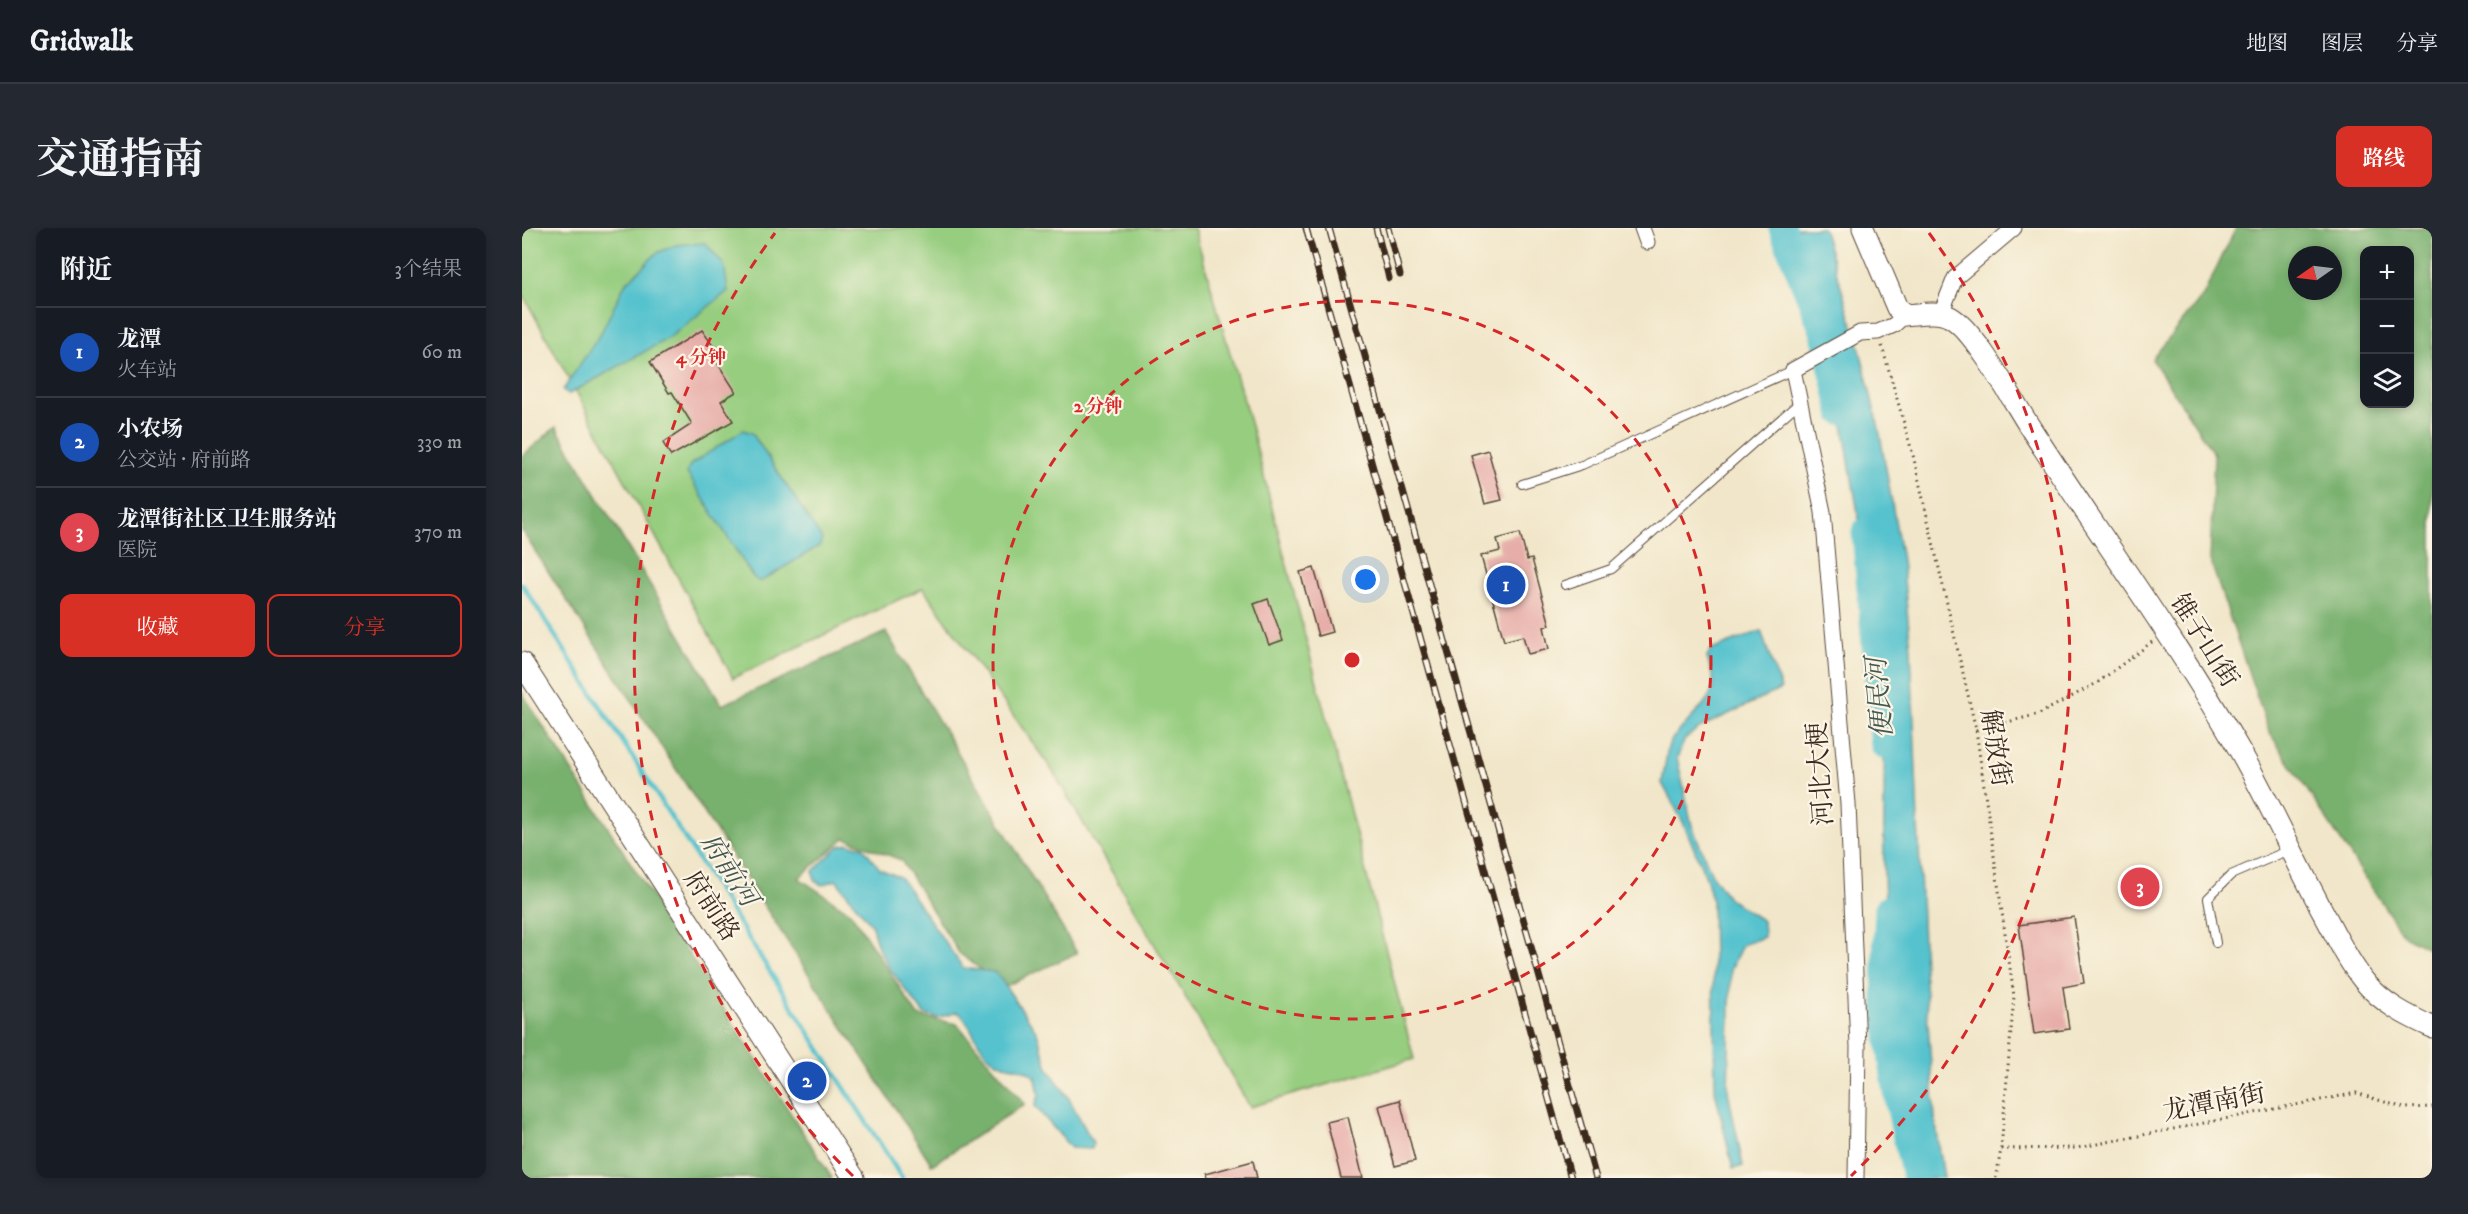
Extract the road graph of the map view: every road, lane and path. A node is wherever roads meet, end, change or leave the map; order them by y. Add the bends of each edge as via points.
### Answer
1 (1863, 228) edge
2 (2014, 228) edge
3 (1941, 313) junction
4 (1905, 315) junction
5 (1878, 332) junction
6 (1793, 370) junction
7 (1800, 402) junction
8 (1522, 484) dead end
9 (1565, 585) dead end
10 (2167, 631) junction
11 (522, 663) edge
12 (1976, 730) junction
13 (2290, 849) junction
14 (2216, 943) dead end
15 (2432, 1027) edge
16 (2432, 1107) edge
17 (2001, 1149) junction
18 (854, 1178) edge
19 (1856, 1178) edge
20 (1996, 1178) edge

1 - 4 street via 1897,308
2 - 3 street via 1954,278
3 - 4 street
3 - 10 street, 锥子山街 via 1953,319 1986,359
4 - 5 street
5 - 6 street via 1860,333
5 - 12 path, 解放街 via 1913,455
6 - 7 street, 河北大梗
6 - 8 lane via 1582,465
7 - 9 lane via 1611,569
7 - 19 street, 河北大梗 via 1824,512 1848,804 1858,1047
10 - 12 path via 2097,683 2039,714
10 - 13 street, 锥子山街 via 2241,753
11 - 18 street, 府前路
12 - 17 path, 解放街 via 2014,996
13 - 14 lane via 2231,875 2208,898
13 - 15 street, 锥子山街 via 2364,981 2407,1016
16 - 17 path, 龙潭南街 via 2404,1108 2356,1093 2077,1148
17 - 20 path, 解放街

